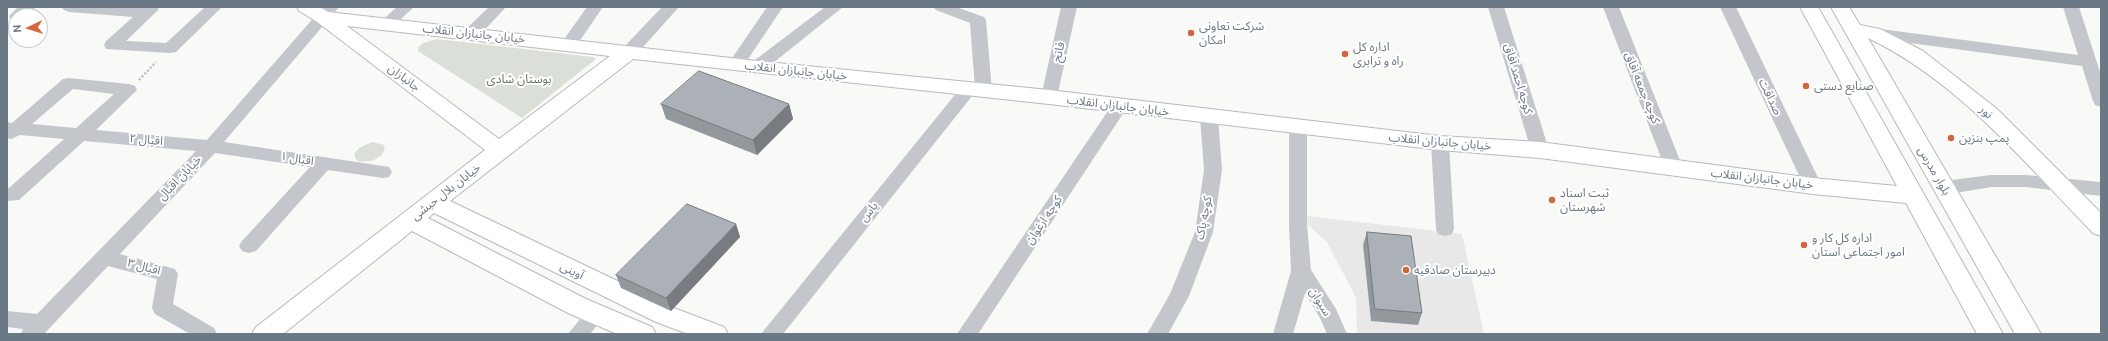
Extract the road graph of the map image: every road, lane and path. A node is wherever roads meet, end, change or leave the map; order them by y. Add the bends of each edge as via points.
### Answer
1 (69, 7) edge
2 (214, 7) edge
3 (406, 7) edge
4 (498, 7) edge
5 (595, 7) edge
6 (670, 7) edge
7 (774, 7) edge
8 (835, 7) edge
9 (941, 7) edge
10 (1069, 7) edge
11 (1496, 7) edge
12 (1610, 7) edge
13 (1728, 7) edge
14 (1809, 7) edge
15 (1840, 7) edge
16 (2071, 7) edge
17 (150, 10) edge
18 (320, 10) edge
19 (980, 14) edge
20 (386, 24) junction
21 (1863, 32) junction
22 (471, 34) junction
23 (568, 45) junction
24 (170, 48) junction
25 (629, 52) junction
26 (2089, 62) junction
27 (736, 64) junction
28 (757, 67) junction
29 (1849, 79) junction
30 (1883, 83) junction
31 (129, 90) junction
32 (976, 91) junction
33 (1049, 97) junction
34 (2101, 101) edge
35 (1120, 106) junction
36 (1209, 117) junction
37 (1298, 127) junction
38 (10, 131) edge
39 (80, 134) junction
40 (1440, 143) junction
41 (211, 146) junction
42 (1540, 150) junction
43 (500, 151) junction
44 (324, 163) junction
45 (1674, 168) junction
46 (383, 172) dead end
47 (2061, 185) junction
48 (1813, 186) junction
49 (1944, 188) junction
50 (2101, 189) edge
51 (7, 194) edge
52 (1913, 196) junction
53 (432, 202) junction
54 (410, 220) junction
55 (2101, 227) edge
56 (1446, 229) dead end
57 (249, 246) dead end
58 (104, 257) junction
59 (1300, 271) junction
60 (596, 314) junction
61 (7, 319) edge
62 (36, 329) edge
63 (207, 334) edge
64 (265, 334) edge
65 (578, 334) edge
66 (643, 334) edge
67 (715, 334) edge
68 (771, 334) edge
69 (967, 334) edge
70 (1157, 334) edge
71 (1283, 334) edge
72 (1337, 334) edge
73 (1990, 334) edge
74 (2028, 334) edge

1 - 17 street
2 - 24 street
3 - 20 street
4 - 22 street
5 - 23 street
6 - 25 street
7 - 27 street
8 - 28 street
9 - 19 street
10 - 33 street, فاتح
11 - 42 street, کوچه احمد آفاق
12 - 45 street, کوچه جمعه آفاق
13 - 48 street, صداقت
14 - 29 street
15 - 21 street, بلوار مدرس
16 - 26 street
17 - 24 street via 112,45
18 - 20 street, خیابان جانبازان انقلاب
18 - 41 street, خیابان اقبال
18 - 43 street, جانبازان
19 - 32 street
20 - 22 street, خیابان جانبازان انقلاب
21 - 26 street
21 - 30 street, بلوار مدرس
21 - 47 street, نور via 1916,55 1990,114
22 - 23 street, خیابان جانبازان انقلاب
23 - 25 street, خیابان جانبازان انقلاب
24 - 31 path
25 - 27 street, خیابان جانبازان انقلاب
25 - 43 street, خیابان بلال حبشی
26 - 34 street
27 - 28 street, خیابان جانبازان انقلاب
28 - 32 street, خیابان جانبازان انقلاب
29 - 30 street
29 - 52 street
30 - 49 street, بلوار مدرس
31 - 38 street via 69,83
31 - 39 street
32 - 33 street, خیابان جانبازان انقلاب
32 - 68 street, یاس
33 - 35 street, خیابان جانبازان انقلاب
35 - 36 street, خیابان جانبازان انقلاب
35 - 69 street, کوچه ارغوان
36 - 37 street, خیابان جانبازان انقلاب
36 - 70 street, کوچه پاک via 1213,170 1204,232 1179,296
37 - 40 street, خیابان جانبازان انقلاب
37 - 59 street
38 - 39 street, اقبال ۲
39 - 41 street, اقبال ۲
39 - 51 street via 13,195
40 - 42 street, خیابان جانبازان انقلاب
40 - 56 street
41 - 44 street, اقبال ۱
41 - 58 street, خیابان اقبال
42 - 45 street, خیابان جانبازان انقلاب
43 - 53 street, خیابان بلال حبشی
44 - 46 street, اقبال ۱
44 - 57 street
45 - 48 street, خیابان جانبازان انقلاب
47 - 49 street via 1998,181
47 - 50 street
47 - 55 street, نور
48 - 52 street, خیابان جانبازان انقلاب
49 - 74 street, بلوار مدرس
52 - 73 street
53 - 54 street, خیابان بلال حبشی
53 - 67 street, آوینی via 664,315
54 - 60 street
54 - 64 street, خیابان بلال حبشی
58 - 62 street, خیابان اقبال
58 - 63 street, اقبال ۳ via 168,274 162,308
59 - 71 street
59 - 72 street, سیوان via 1329,315
60 - 65 street
60 - 66 street
61 - 62 street

